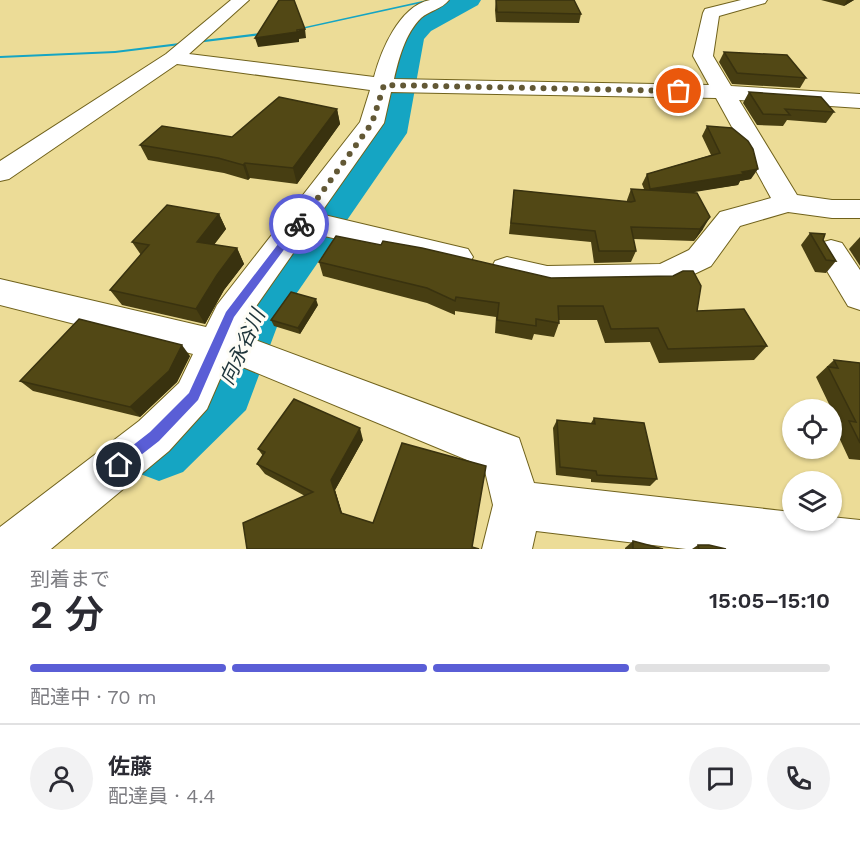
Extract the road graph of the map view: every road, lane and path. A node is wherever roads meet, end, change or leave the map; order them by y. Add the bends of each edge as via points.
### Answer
1 (241, 0) edge
2 (441, 0) edge
3 (759, 0) edge
4 (173, 58) junction
5 (384, 85) junction
6 (723, 92) junction
7 (860, 101) edge
8 (0, 173) edge
9 (788, 203) junction
10 (860, 209) edge
11 (301, 220) junction
12 (831, 251) edge
13 (0, 292) edge
14 (860, 297) edge
15 (233, 349) junction
16 (512, 527) edge
17 (860, 545) edge
18 (12, 549) edge

1 - 4 street
2 - 5 street via 416,14 405,28 390,54
3 - 6 street via 711,13 703,56
4 - 5 street
4 - 8 street
5 - 6 street
5 - 11 street via 372,123
6 - 7 street
6 - 9 street
9 - 10 street
9 - 11 street via 730,219 700,258 665,276 547,278
11 - 15 street via 230,315
12 - 14 street
13 - 15 street
15 - 16 street via 503,453
15 - 18 street via 154,436
16 - 17 street

